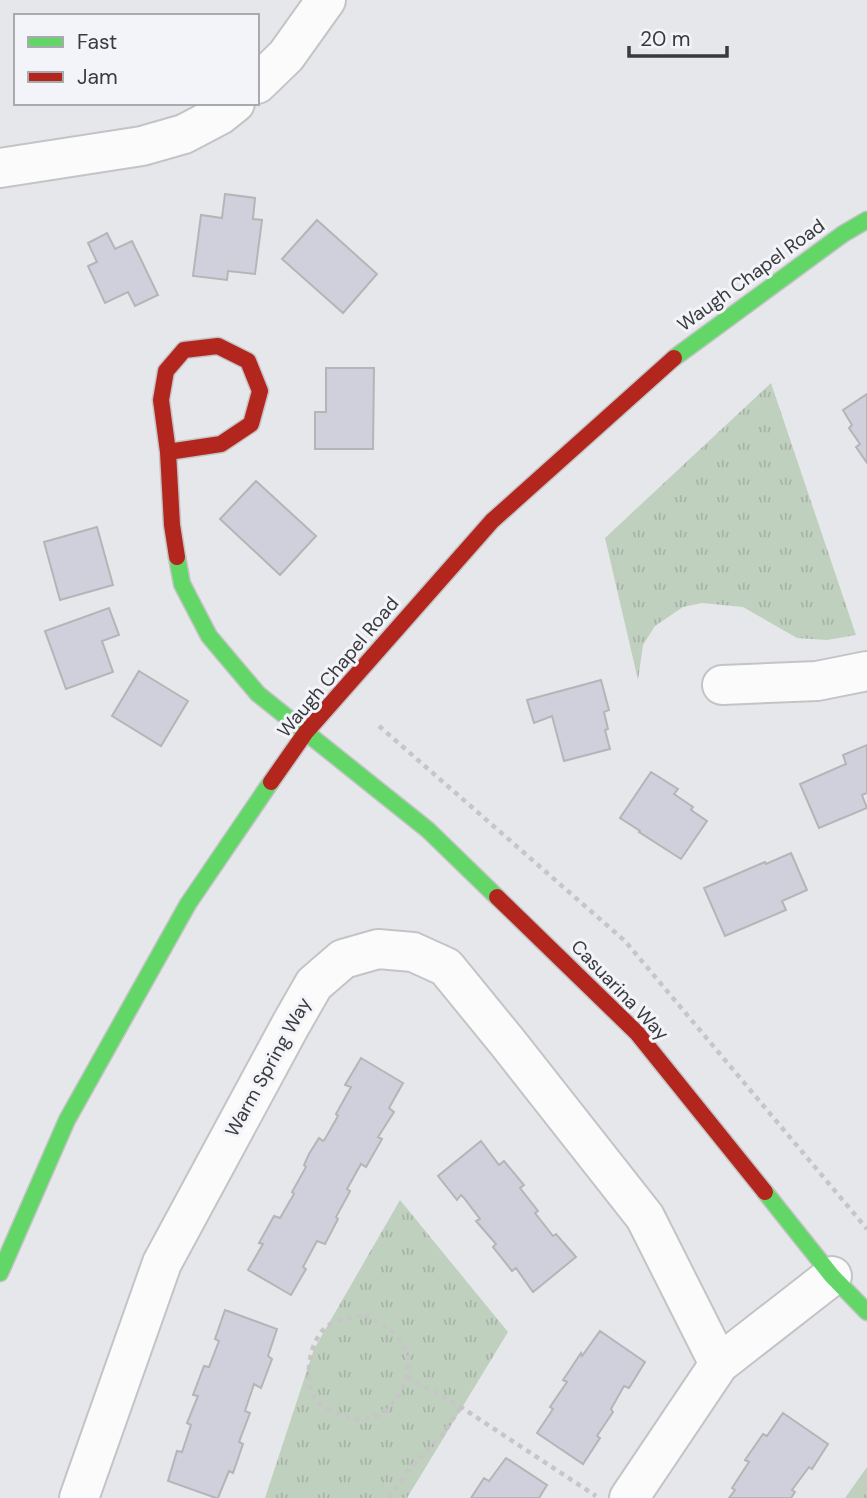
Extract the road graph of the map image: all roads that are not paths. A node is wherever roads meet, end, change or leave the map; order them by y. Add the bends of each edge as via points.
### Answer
1 (326, 0) edge
2 (259, 82) edge
3 (232, 105) edge
4 (0, 168) edge
5 (867, 220) edge
6 (168, 452) junction
7 (867, 671) edge
8 (722, 685) dead end
9 (306, 732) junction
10 (0, 1273) edge
11 (832, 1276) junction
12 (867, 1312) edge
13 (719, 1364) junction
14 (79, 1498) edge
15 (629, 1498) edge

1 - 2 street via 286,56
3 - 4 street via 184,134 142,146
5 - 9 street, Waugh Chapel Road via 681,351 492,521
6 - 6 street via 221,444 251,424 260,391 248,361 218,346 184,350 166,372 161,400
6 - 9 street, Casuarina Way via 172,525 183,584 209,636 248,684
7 - 8 street via 817,681
9 - 10 street, Waugh Chapel Road via 181,916 67,1120
9 - 11 street, Casuarina Way via 428,830 637,1033
11 - 12 street, Casuarina Way
11 - 13 street
13 - 14 street, Warm Spring Way via 645,1217 446,967 413,952 378,949 342,959 314,984 290,1026 162,1262
13 - 15 street

